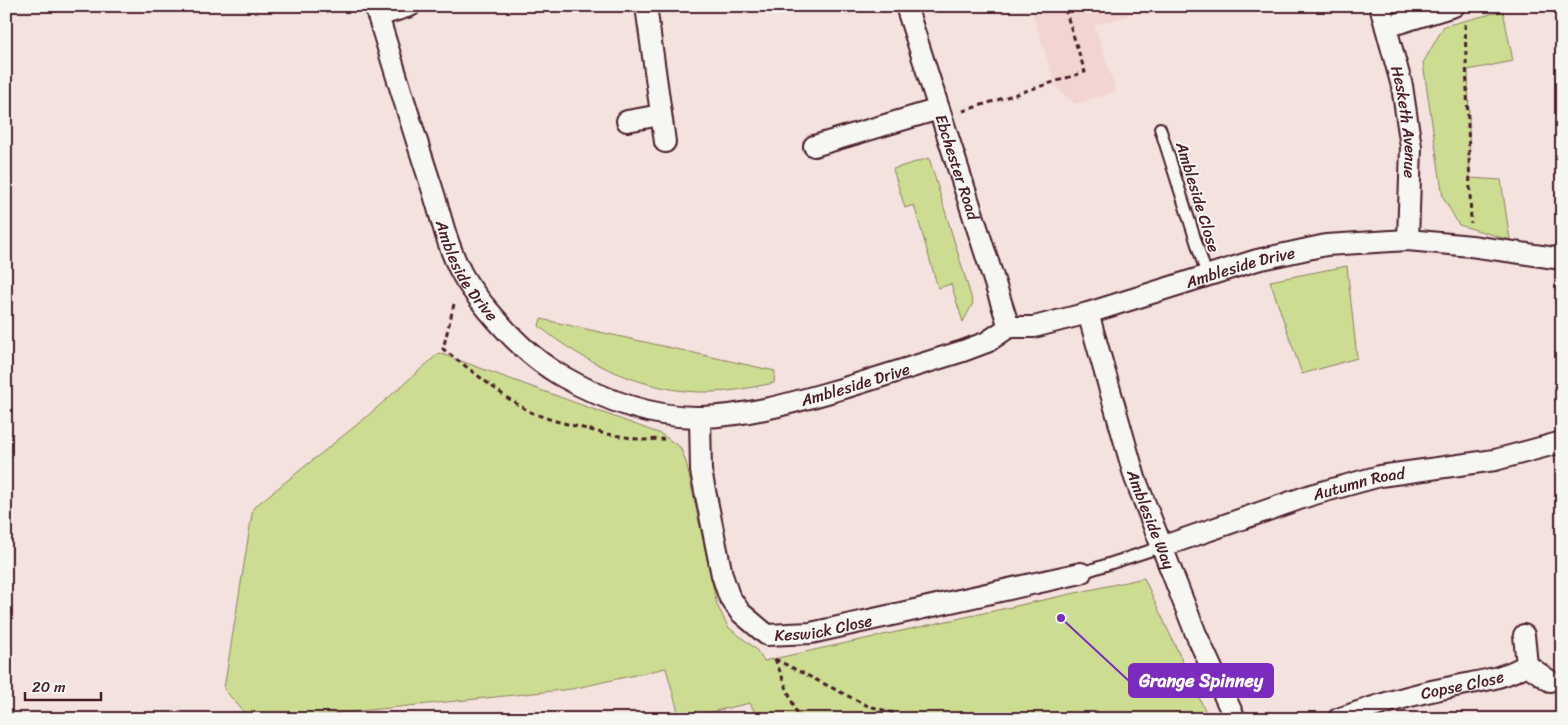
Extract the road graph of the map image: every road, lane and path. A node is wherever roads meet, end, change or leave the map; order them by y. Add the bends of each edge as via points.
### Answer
1 (410, 6) edge
2 (646, 6) edge
3 (906, 6) edge
4 (1064, 6) edge
5 (1380, 6) edge
6 (376, 11) edge
7 (1460, 11) edge
8 (1386, 27) junction
9 (941, 114) junction
10 (661, 115) junction
11 (627, 121) dead end
12 (1160, 128) dead end
13 (665, 142) dead end
14 (814, 146) dead end
15 (1408, 240) junction
16 (1471, 246) junction
17 (1562, 260) edge
18 (1207, 276) junction
19 (1088, 313) junction
20 (1008, 327) junction
21 (700, 417) junction
22 (1562, 442) edge
23 (1161, 547) junction
24 (1081, 573) joint
25 (767, 635) junction
26 (1524, 635) dead end
27 (775, 658) junction
28 (1527, 665) junction
29 (1550, 680) dead end
30 (799, 719) edge
31 (913, 719) edge
32 (1235, 719) edge
33 (1338, 719) edge

1 - 6 street
2 - 10 street
3 - 9 street, Ebchester Road
4 - 9 path via 1085,72
5 - 8 street, Hesketh Avenue
6 - 21 street, Ambleside Drive via 450,246 475,295 526,351 576,384 639,409
7 - 8 street
7 - 16 path via 1468,70
8 - 15 street, Hesketh Avenue via 1402,86 1411,147
9 - 14 street
9 - 20 street, Ebchester Road
10 - 11 street
10 - 13 street
12 - 18 lane, Ambleside Close
15 - 16 street, Ambleside Drive
15 - 18 street, Ambleside Drive via 1326,245 1257,260
16 - 17 street, Ambleside Drive
18 - 19 street, Ambleside Drive
19 - 20 street, Ambleside Drive via 1034,327
19 - 23 street, Ambleside Way via 1135,478
20 - 21 street, Ambleside Drive via 987,342 963,351 786,405 742,414
21 - 25 street, Keswick Close via 701,471 722,575 729,596 740,612
22 - 23 street, Autumn Road via 1495,460 1380,476 1311,495
23 - 24 lane
23 - 32 street, Ambleside Way
24 - 25 street, Keswick Close via 811,633
25 - 27 path
26 - 28 street
27 - 30 path
27 - 31 path via 866,705
28 - 29 street
28 - 33 street, Copse Close via 1495,680 1407,697

